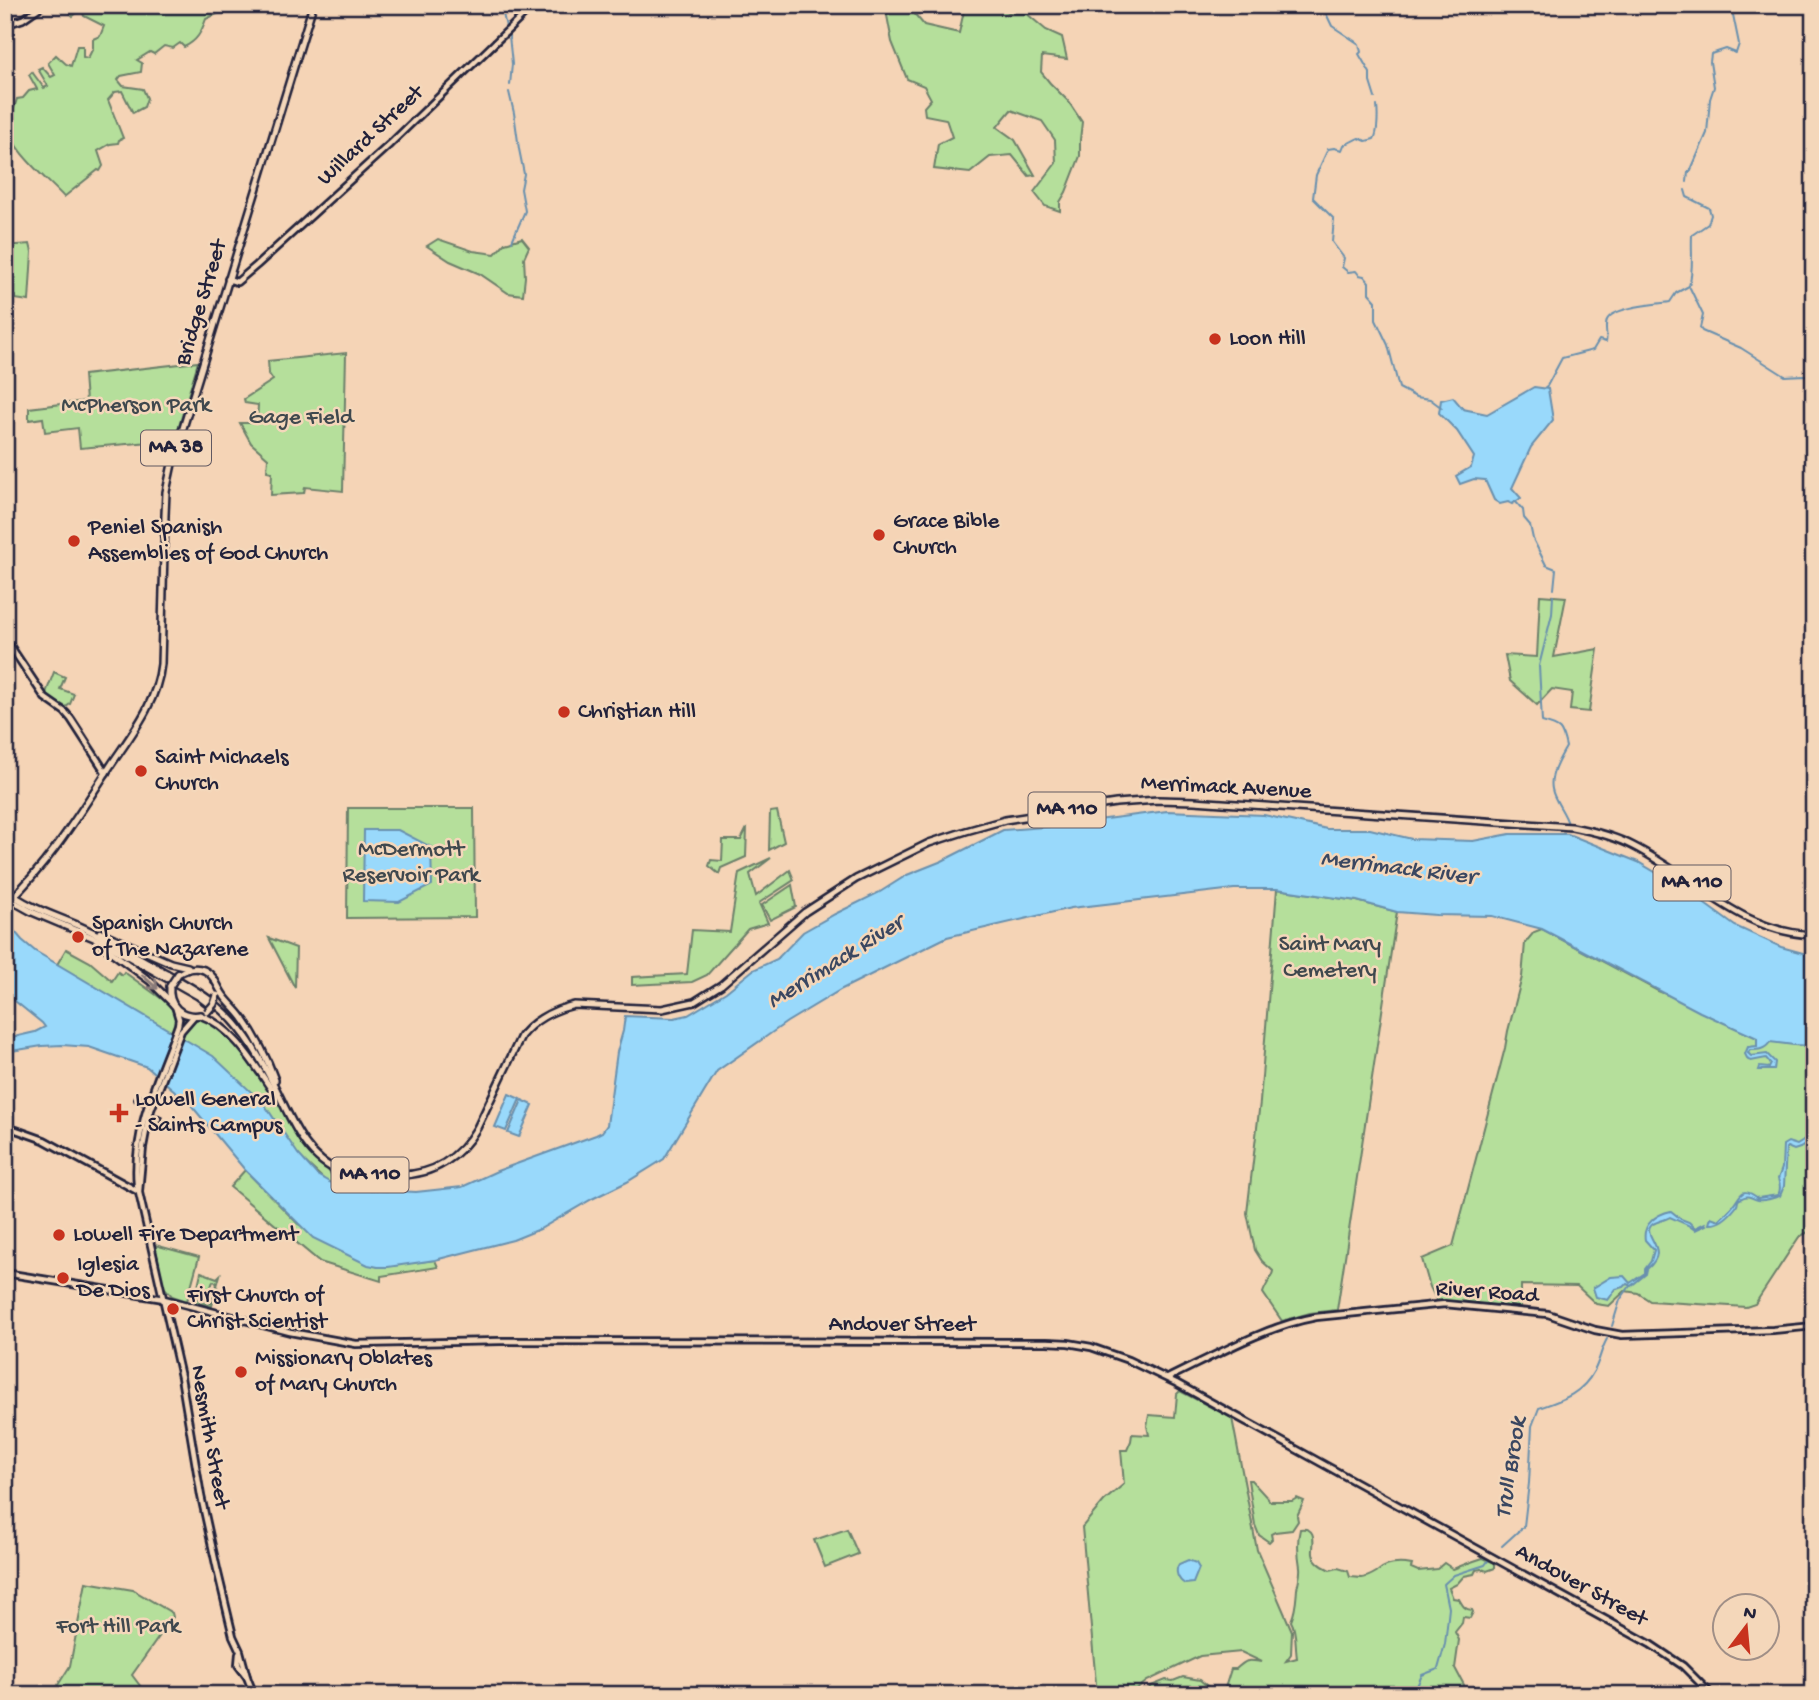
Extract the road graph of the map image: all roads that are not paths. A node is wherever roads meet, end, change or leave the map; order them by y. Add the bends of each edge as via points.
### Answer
1 (43, 5) edge
2 (313, 5) edge
3 (534, 5) edge
4 (5, 25) edge
5 (228, 279) junction
6 (5, 644) edge
7 (106, 773) junction
8 (28, 884) junction
9 (5, 889) edge
10 (9, 900) edge
11 (30, 906) junction
12 (76, 924) junction
13 (86, 934) junction
14 (1814, 935) edge
15 (195, 968) junction
16 (216, 983) junction
17 (174, 1006) junction
18 (197, 1016) junction
19 (179, 1030) junction
20 (156, 1089) junction
21 (151, 1097) junction
22 (138, 1100) dead end
23 (285, 1107) junction
24 (158, 1119) dead end
25 (147, 1123) junction
26 (5, 1126) edge
27 (136, 1173) junction
28 (120, 1181) junction
29 (139, 1192) junction
30 (5, 1273) edge
31 (164, 1299) junction
32 (1814, 1326) edge
33 (1167, 1378) junction
34 (237, 1647) junction
35 (247, 1677) junction
36 (254, 1695) edge
37 (1712, 1695) edge

1 - 4 main road
2 - 5 main road, Bridge Street / MA 38
3 - 5 main road, Willard Street via 257,265 237,282
5 - 7 main road, Bridge Street / MA 38 via 166,492 160,677 142,717
6 - 7 main road via 45,698 71,719
7 - 8 main road, Bridge Street / MA 38
8 - 10 main road, Bridge Street / MA 38
8 - 11 main road via 24,896
9 - 10 main road
10 - 11 main road
10 - 13 main road
11 - 12 main road
12 - 15 main road via 174,964
12 - 23 main road via 217,1005 247,1039
13 -> 17 main road via 147,978
13 - 23 main road via 220,1013 245,1040
14 - 23 main road, Merrimack Avenue / MA 110 via 1781,931 1749,919 1633,846 1572,827 1195,801 1116,803 1005,821 929,843 856,879 805,912 721,985 694,1002 662,1009 574,1005 543,1017 521,1036 470,1140 450,1160 425,1172 364,1175 334,1169 312,1151
15 - 16 main road, MA 110 via 208,972
15 - 17 main road, bridge via 178,974 170,986
16 - 18 main road, bridge via 214,1004
16 - 23 main road, MA 110 via 258,1043
17 - 18 main road
17 - 19 main road, Nesmith Street
18 - 19 main road, Nesmith Street
18 - 23 main road, MA 110 via 215,1022 234,1040
19 - 20 main road, Nesmith Street
20 - 21 main road, Nesmith Street
20 - 25 main road, Nesmith Street
21 - 22 main road
21 - 27 main road, Nesmith Street via 139,1137
24 - 25 main road
25 - 29 main road, Nesmith Street
26 - 28 main road via 44,1140
27 - 28 main road via 131,1181
27 - 29 main road, Nesmith Street
28 - 29 main road
29 - 31 main road, Nesmith Street
30 - 31 main road, Andover Street
31 - 33 main road, Andover Street via 289,1332 356,1344 1047,1342 1091,1347
31 - 34 main road, Nesmith Street via 209,1536
32 - 33 main road, River Road via 1622,1335 1548,1314 1445,1304 1295,1321
33 - 37 main road, Andover Street via 1650,1644 1683,1666
34 - 35 main road, Nesmith Street
34 - 35 main road, Nesmith Street via 238,1665
35 - 36 main road

